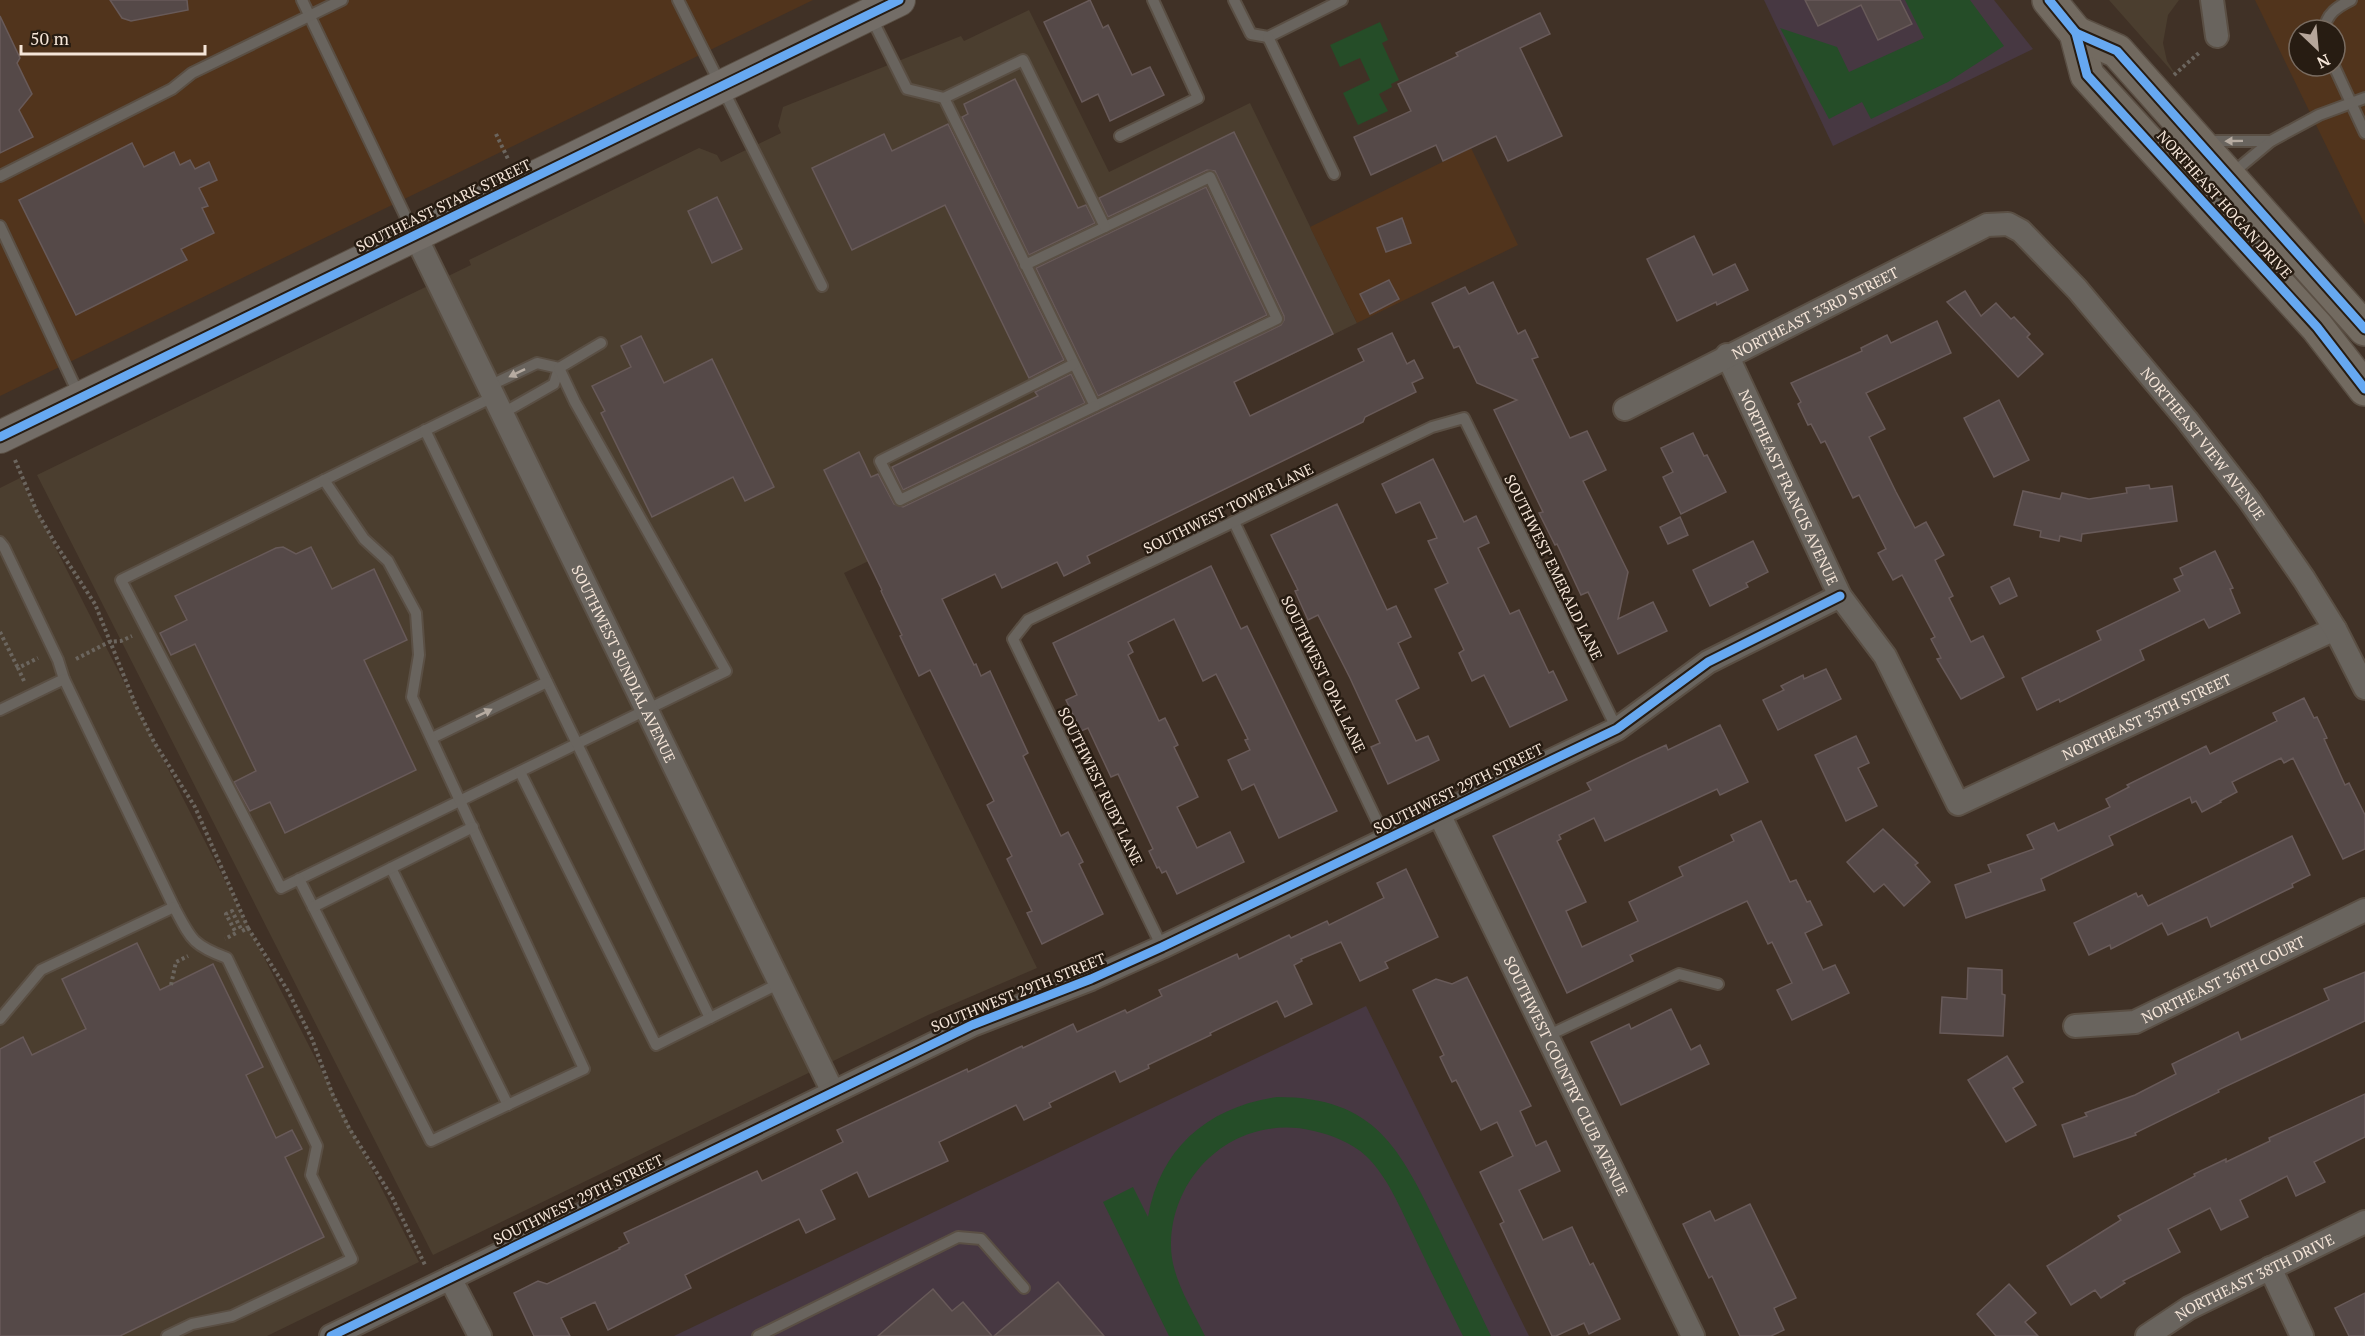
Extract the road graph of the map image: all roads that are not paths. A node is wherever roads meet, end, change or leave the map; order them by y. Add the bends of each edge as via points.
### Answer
1 (302, 0) edge
2 (342, 0) edge
3 (678, 0) edge
4 (899, 0) edge
5 (1153, 0) edge
6 (1234, 0) edge
7 (1342, 0) edge
8 (2049, 0) edge
9 (2212, 0) edge
10 (2351, 0) edge
11 (869, 14) junction
12 (310, 15) junction
13 (2329, 18) edge
14 (2076, 33) junction
15 (2217, 36) road end
16 (1268, 37) junction
17 (2339, 78) edge
18 (721, 86) junction
19 (2365, 98) edge
20 (944, 99) junction
21 (2350, 104) junction
22 (2365, 133) edge
23 (1120, 136) dead end
24 (2197, 141) junction
25 (2271, 141) junction
26 (2167, 163) junction
27 (1334, 174) dead end
28 (0, 176) edge
29 (2229, 176) junction
30 (2008, 224) joint
31 (0, 226) edge
32 (1105, 226) junction
33 (415, 235) junction
34 (1025, 265) junction
35 (822, 286) dead end
36 (2365, 328) edge
37 (601, 343) dead end
38 (1727, 355) junction
39 (1074, 364) junction
40 (559, 368) junction
41 (2365, 389) edge
42 (80, 398) junction
43 (496, 399) junction
44 (1095, 406) junction
45 (1625, 409) dead end
46 (1464, 418) joint
47 (425, 430) junction
48 (2, 436) edge
49 (324, 480) junction
50 (1234, 522) junction
51 (2, 544) edge
52 (1840, 597) junction
53 (2335, 629) junction
54 (1013, 639) joint
55 (64, 679) junction
56 (547, 682) junction
57 (2365, 688) edge
58 (0, 710) edge
59 (646, 710) junction
60 (1617, 729) junction
61 (432, 738) junction
62 (577, 744) junction
63 (520, 772) junction
64 (460, 801) junction
65 (1958, 804) joint
66 (1439, 814) junction
67 (473, 827) junction
68 (1386, 840) junction
69 (390, 868) junction
70 (299, 879) junction
71 (174, 907) junction
72 (313, 907) junction
73 (2365, 910) edge
74 (1162, 947) junction
75 (780, 983) junction
76 (1718, 984) dead end
77 (710, 1018) junction
78 (0, 1019) edge
79 (2074, 1026) dead end
80 (1547, 1036) junction
81 (833, 1092) junction
82 (508, 1105) junction
83 (2365, 1222) edge
84 (2270, 1268) junction
85 (450, 1278) junction
86 (1024, 1288) dead end
87 (167, 1336) edge
88 (332, 1336) edge
89 (480, 1336) edge
90 (758, 1336) edge
91 (1693, 1336) edge
92 (2147, 1336) edge
93 (2302, 1336) edge

1 - 12 lane
2 - 12 lane
3 - 18 lane
4 - 11 main road, SOUTHEAST STARK STREET
5 - 23 lane via 1198,98
6 - 16 lane via 1251,34
7 - 16 lane
8 - 14 highway, NORTHEAST HOGAN DRIVE
9 - 15 street
10 - 13 lane via 2336,8
11 - 18 main road, SOUTHEAST STARK STREET
11 - 20 lane via 907,89
12 - 28 lane
12 - 33 lane
14 - 24 highway, NORTHEAST HOGAN DRIVE via 2117,51
14 - 26 highway, NORTHEAST HOGAN DRIVE via 2087,75
16 - 27 lane
17 - 21 lane
18 - 33 main road, SOUTHEAST STARK STREET
18 - 35 lane
19 - 21 lane
20 - 32 lane via 1023,60
20 - 34 lane
21 - 22 lane
21 - 25 lane via 2319,115
25 -> 24 lane
24 - 29 highway, NORTHEAST HOGAN DRIVE
25 - 29 lane
26 - 29 lane via 2210,180
26 - 41 highway, NORTHEAST HOGAN DRIVE via 2317,327
29 - 36 highway, NORTHEAST HOGAN DRIVE
30 - 38 street, NORTHEAST 33RD STREET via 1988,225
30 - 53 street, NORTHEAST VIEW AVENUE via 2020,231 2077,290 2187,420 2250,501
31 - 42 lane
32 - 34 lane
32 - 44 lane via 1210,177 1277,319
33 - 42 main road, SOUTHEAST STARK STREET
33 - 43 street, SOUTHWEST SUNDIAL AVENUE
34 - 39 lane
37 - 40 lane
38 - 45 street, NORTHEAST 33RD STREET
38 - 52 street, NORTHEAST FRANCIS AVENUE
39 - 44 lane
39 - 44 lane via 880,461 900,500
40 - 43 lane via 554,384
40 -> 43 lane via 537,363
40 - 59 lane via 726,671
42 - 48 main road, SOUTHEAST STARK STREET
43 - 47 lane
43 - 59 street, SOUTHWEST SUNDIAL AVENUE
46 - 50 lane, SOUTHWEST TOWER LANE via 1432,427
46 - 60 lane, SOUTHWEST EMERALD LANE
47 - 49 lane
47 - 56 lane
49 - 61 lane via 364,538 388,561 416,613 419,655 412,697
49 - 70 lane via 121,580 281,888
50 - 54 lane, SOUTHWEST TOWER LANE via 1029,620
50 - 68 lane, SOUTHWEST OPAL LANE
51 - 55 lane
52 - 60 street, SOUTHWEST 29TH STREET via 1708,662
52 - 65 street, NORTHEAST FRANCIS AVENUE via 1885,656
53 - 57 street, NORTHEAST VIEW AVENUE
53 - 65 street, NORTHEAST 35TH STREET
54 - 74 lane, SOUTHWEST RUBY LANE
55 - 58 lane
55 - 71 lane
61 -> 56 lane
56 - 62 lane
59 - 62 lane
59 - 75 street, SOUTHWEST SUNDIAL AVENUE
60 - 66 street, SOUTHWEST 29TH STREET
61 - 64 lane
62 - 63 lane
62 - 77 lane
63 - 64 lane
63 - 77 lane via 656,1045
64 - 67 lane
64 - 70 lane
66 - 68 street, SOUTHWEST 29TH STREET
66 - 80 street, SOUTHWEST COUNTRY CLUB AVENUE
67 - 69 lane
67 - 82 lane via 584,1069
68 - 74 street, SOUTHWEST 29TH STREET
69 - 72 lane
69 - 82 lane
70 - 72 lane
71 - 78 lane via 41,970
71 - 87 lane via 189,935 203,949 227,958 317,1146 311,1175 352,1259 232,1316 192,1324
72 - 82 lane via 430,1141
73 - 79 street, NORTHEAST 36TH COURT via 2135,1022
74 - 81 street, SOUTHWEST 29TH STREET via 972,1024
75 - 77 lane
75 - 81 street, SOUTHWEST SUNDIAL AVENUE
76 - 80 lane via 1679,974
80 - 91 street, SOUTHWEST COUNTRY CLUB AVENUE
81 - 85 street, SOUTHWEST 29TH STREET
83 - 84 street, NORTHEAST 38TH DRIVE
84 - 92 street, NORTHEAST 38TH DRIVE via 2189,1308
84 - 93 street
85 - 88 street, SOUTHWEST 29TH STREET
85 - 89 street
86 - 90 lane via 981,1239 958,1237

